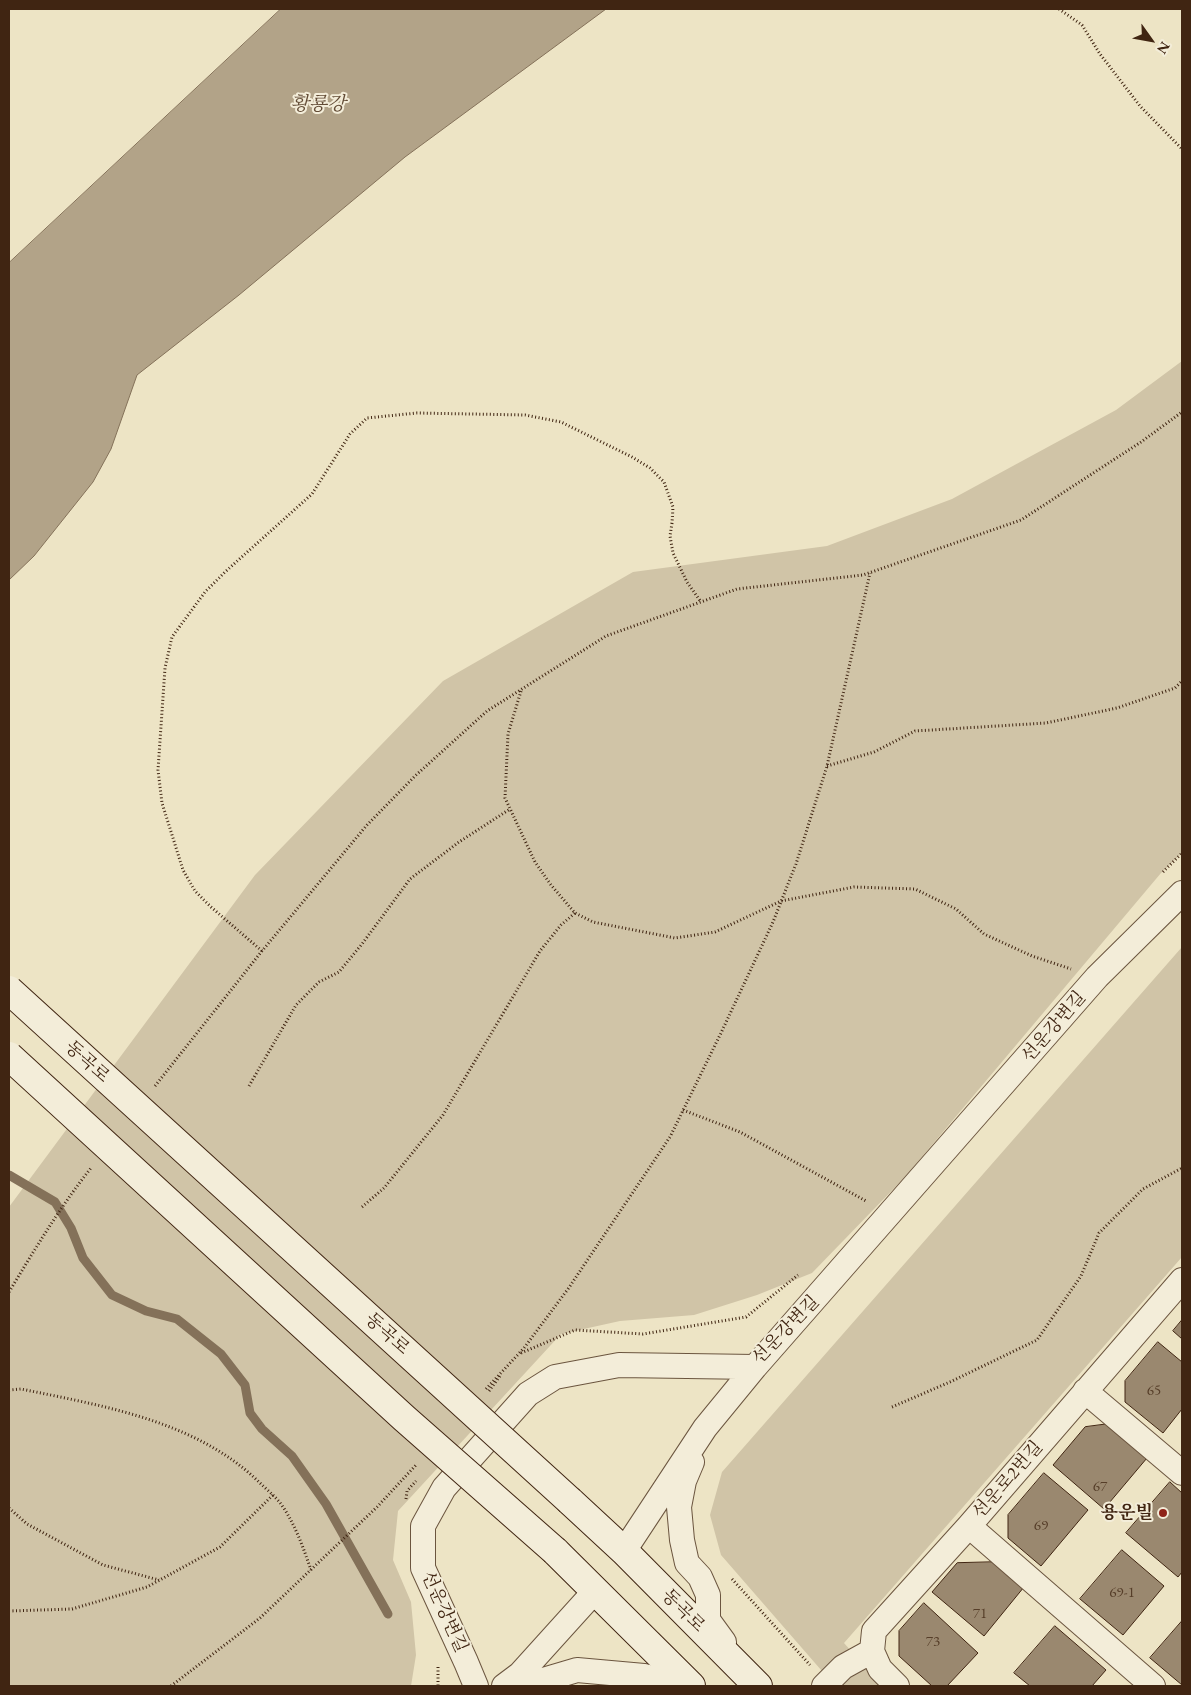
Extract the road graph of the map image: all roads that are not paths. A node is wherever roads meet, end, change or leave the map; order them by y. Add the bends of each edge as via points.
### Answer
1 (1182, 893) edge
2 (9, 990) edge
3 (9, 1056) edge
4 (1182, 1280) edge
5 (755, 1367) junction
6 (1085, 1392) junction
7 (705, 1428) junction
8 (1182, 1473) edge
9 (969, 1526) junction
10 (624, 1551) junction
11 (595, 1591) junction
12 (872, 1651) junction
13 (756, 1685) edge
14 (826, 1685) edge
15 (476, 1686) edge
16 (504, 1686) edge
17 (523, 1686) edge
18 (686, 1686) edge
19 (691, 1686) edge
20 (897, 1686) edge
21 (1153, 1686) edge

1 - 5 street, 선운강변길 via 1097,977
2 - 10 main road, 동곡로, bridge
3 - 11 main road, bridge via 404,1418 555,1551
4 - 6 street, 선운로2번길
5 - 7 street
5 - 15 street, 선운강변길 via 619,1365 555,1377 528,1394 444,1488 423,1526 424,1568
6 - 8 street
6 - 9 street, 선운로2번길
7 - 10 street
7 - 13 street via 684,1481 679,1507 682,1540 687,1563 708,1594 708,1620
9 - 12 street, 선운로2번길 via 874,1631
9 - 21 street
10 - 13 main road, 동곡로
11 - 16 street via 520,1674
11 - 19 main road
12 - 14 street via 843,1667
12 - 20 street via 880,1668
17 - 18 street via 576,1670 644,1676

